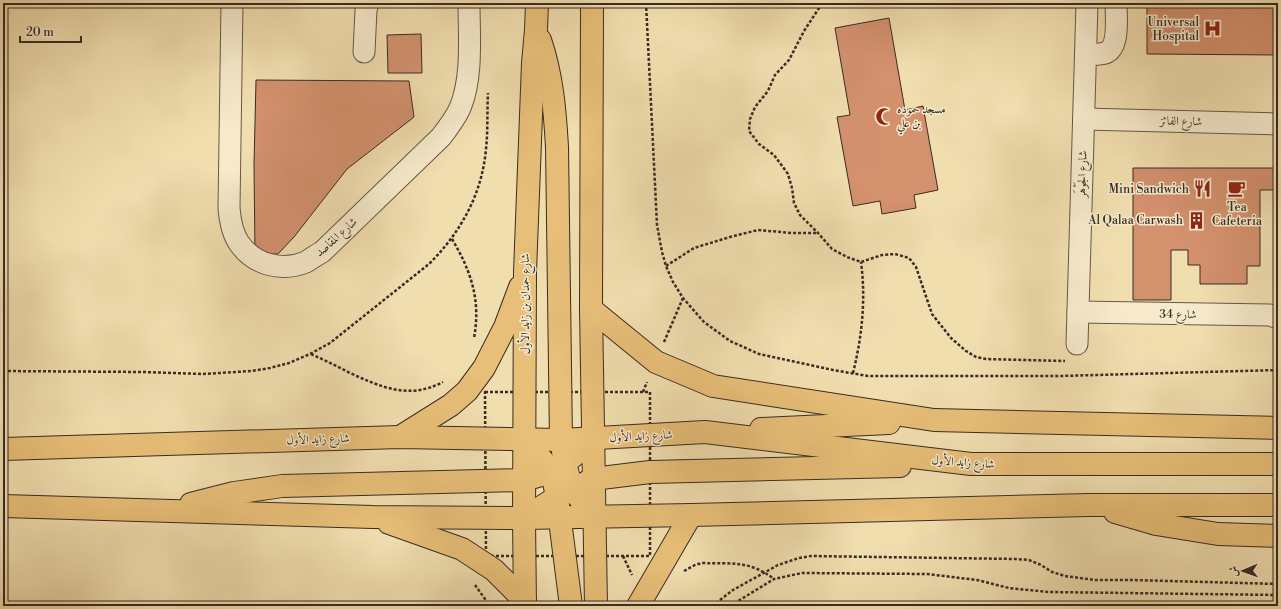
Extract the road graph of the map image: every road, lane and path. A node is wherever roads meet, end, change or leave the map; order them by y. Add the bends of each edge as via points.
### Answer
1 (232, 3) edge
2 (368, 3) edge
3 (469, 3) edge
4 (537, 3) edge
5 (592, 3) edge
6 (646, 3) edge
7 (871, 3) edge
8 (1087, 3) edge
9 (1116, 3) edge
10 (536, 30) junction
11 (364, 52) dead end
12 (1086, 54) junction
13 (1084, 119) junction
14 (1278, 124) edge
15 (818, 233) junction
16 (452, 240) dead end
17 (861, 262) junction
18 (666, 266) junction
19 (525, 272) junction
20 (591, 309) junction
21 (1078, 312) junction
22 (1278, 317) edge
23 (473, 343) dead end
24 (1077, 344) joint
25 (310, 354) dead end
26 (484, 368) junction
27 (1278, 370) edge
28 (853, 373) junction
29 (449, 379) dead end
30 (503, 392) dead end
31 (934, 420) junction
32 (1278, 428) edge
33 (705, 432) junction
34 (400, 437) junction
35 (593, 438) junction
36 (525, 439) junction
37 (561, 440) junction
38 (3, 449) edge
39 (971, 464) junction
40 (1278, 464) edge
41 (558, 468) junction
42 (524, 480) junction
43 (593, 480) junction
44 (563, 501) junction
45 (1089, 505) junction
46 (1278, 505) edge
47 (3, 506) edge
48 (166, 511) junction
49 (691, 515) junction
50 (594, 516) junction
51 (373, 517) junction
52 (524, 518) junction
53 (1278, 536) edge
54 (765, 572) junction
55 (680, 575) dead end
56 (774, 579) junction
57 (1278, 584) edge
58 (1278, 594) edge
59 (525, 603) edge
60 (571, 606) edge
61 (596, 606) edge
62 (638, 606) edge
63 (712, 606) edge
64 (730, 606) edge

1 - 3 street, شارع المقاصد via 229,208 231,225 238,243 251,257 268,265 287,267 305,262 322,252 441,137 451,124 460,108 466,88
2 - 11 street
4 - 10 main road, شارع حمدان بن زايد الأول
5 - 20 main road
6 - 18 path via 657,225
7 - 15 path via 821,5 789,60 775,74 768,91 755,107 750,119 749,131 759,144 774,155 788,174 794,203 800,215
8 - 12 street, شارع الجَوْهَر
9 - 12 street via 1114,46 1106,53
10 - 19 main road, شارع حمدان بن زايد الأول
10 - 37 main road via 546,59 556,125
12 - 13 street, شارع الجَوْهَر
13 - 14 street, شارع الفائز
13 - 21 street, شارع الجَوْهَر
15 - 17 path via 832,248
15 - 18 path via 792,234 758,230 694,248
16 - 23 path via 468,269 475,296
17 - 24 path via 882,255 895,254 909,258 916,267 932,314 951,338 976,357 1077,361
17 - 28 path via 864,285 862,317
18 - 28 path via 683,298 704,322 730,341 759,354
19 - 26 main road via 505,327
19 - 36 main road, شارع حمدان بن زايد الأول
20 - 31 main road via 656,362 713,386
20 - 35 main road
21 - 22 street, شارع 34
21 - 24 street, شارع الجَوْهَر
25 - 29 path via 382,387 398,390 426,389
26 - 30 path
26 - 34 main road via 467,391 451,405
27 - 28 path via 1060,376 868,376
31 - 32 main road
31 - 33 main road
33 - 35 main road, شارع زايد الأول
33 - 39 main road, شارع زايد الأول
34 - 36 main road, شارع زايد الأول
34 - 38 main road, شارع زايد الأول
35 - 37 main road, شارع زايد الأول
35 - 41 main road
35 - 43 main road
36 - 37 main road, شارع زايد الأول
36 - 41 main road
36 - 42 main road, شارع حمدان بن زايد الأول
37 - 41 main road
39 - 40 main road, شارع زايد الأول
39 - 43 main road via 650,472
41 - 42 main road
41 - 44 main road
42 - 48 main road via 282,486 234,493
42 - 52 main road, شارع حمدان بن زايد الأول
43 - 44 main road
43 - 50 main road
44 - 50 main road
44 - 52 main road
44 - 60 main road
45 - 46 main road
45 - 49 main road
45 - 53 main road via 1156,524 1218,534
47 - 48 main road
48 - 51 main road
49 - 50 main road
49 - 62 main road
50 - 61 main road
51 - 52 main road
51 - 59 main road via 462,549 494,570
52 - 59 main road, شارع حمدان بن زايد الأول
54 - 55 path via 746,564 702,563 689,567
54 - 56 path
54 - 57 path via 788,560 811,556 1016,559 1029,560 1065,576 1095,580
54 - 63 path via 733,590
56 - 58 path via 802,573 928,574 1049,592
56 - 64 path

